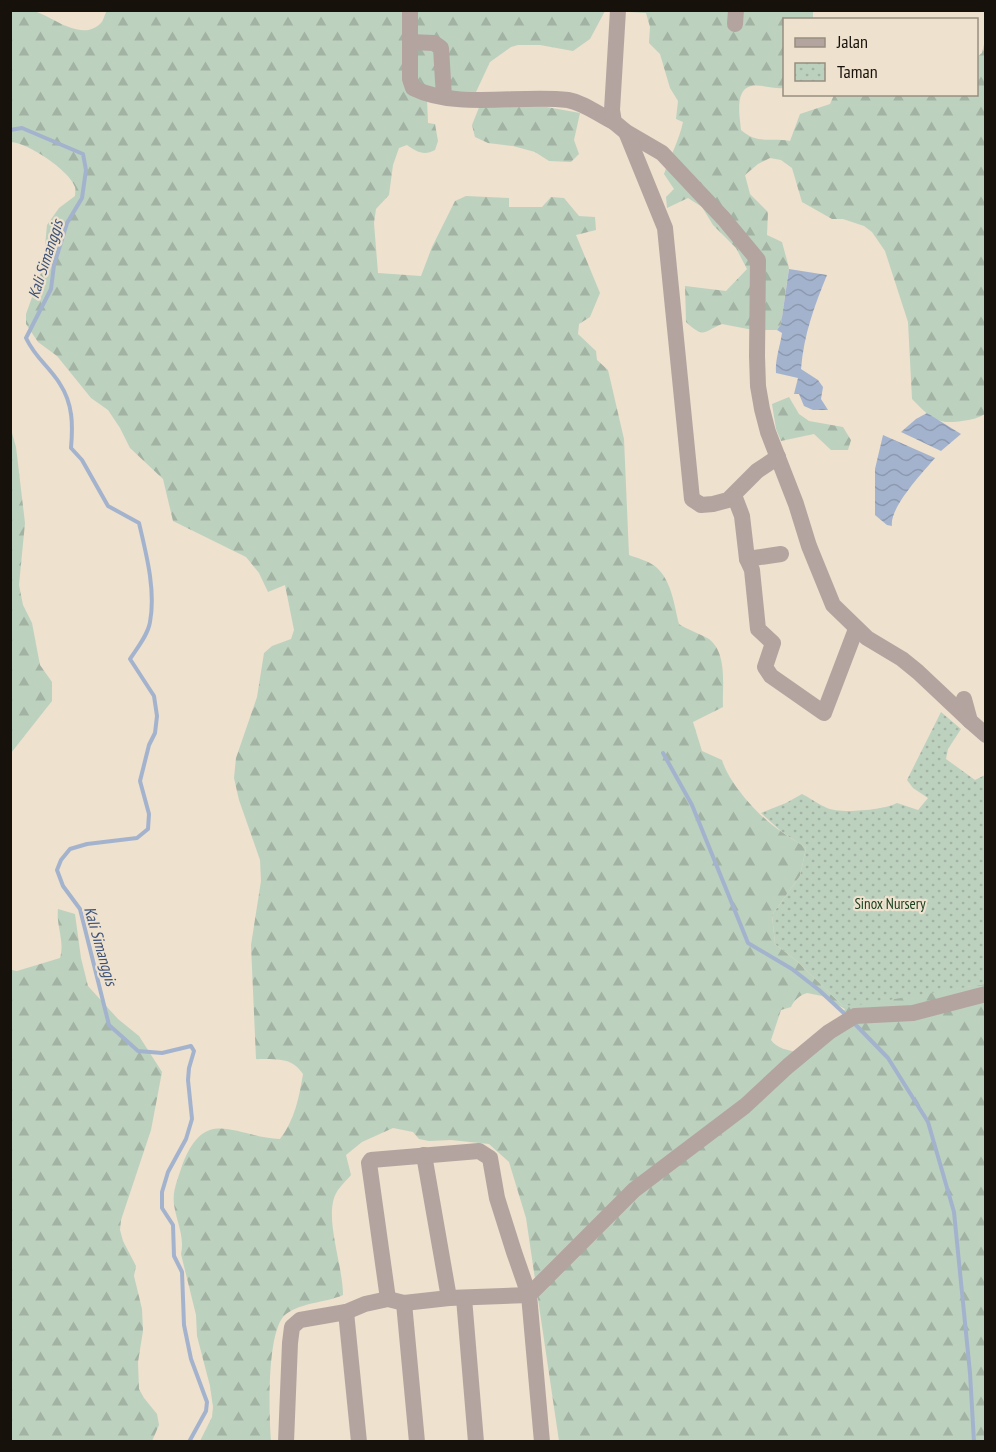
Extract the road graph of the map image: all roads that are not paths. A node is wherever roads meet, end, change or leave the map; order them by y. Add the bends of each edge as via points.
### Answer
1 (410, 10) edge
2 (618, 10) edge
3 (410, 42) junction
4 (444, 97) junction
5 (620, 127) junction
6 (778, 457) junction
7 (734, 495) junction
8 (781, 554) dead end
9 (747, 560) junction
10 (856, 629) junction
11 (964, 699) dead end
12 (970, 722) junction
13 (986, 735) edge
14 (986, 994) edge
15 (424, 1155) junction
16 (530, 1295) junction
17 (456, 1298) junction
18 (396, 1301) junction
19 (346, 1312) junction
20 (286, 1442) edge
21 (359, 1442) edge
22 (417, 1442) edge
23 (476, 1442) edge
24 (542, 1442) edge

1 - 3 street
2 - 5 street via 612,110
3 - 4 street via 413,88
3 - 4 street via 434,42 441,48
4 - 5 street via 571,101 587,106
5 - 6 street via 662,153 758,260 758,386
5 - 7 street via 665,228 692,499 701,505 713,504
6 - 7 street via 757,471
6 - 10 street via 833,605
7 - 9 street via 742,516
8 - 9 street
9 - 10 street via 752,570 758,628 773,643 765,667 783,686 824,713
10 - 12 street via 902,659
11 - 12 street
12 - 13 street
14 - 16 street via 913,1013 855,1016 829,1032 745,1106 634,1190
15 - 16 street via 479,1151 490,1158 497,1198
15 - 17 street
15 - 18 street via 369,1163
16 - 17 street
16 - 24 street
17 - 18 street
17 - 23 street
18 - 19 street via 365,1304
18 - 22 street
19 - 20 street via 300,1320 292,1327
19 - 21 street

